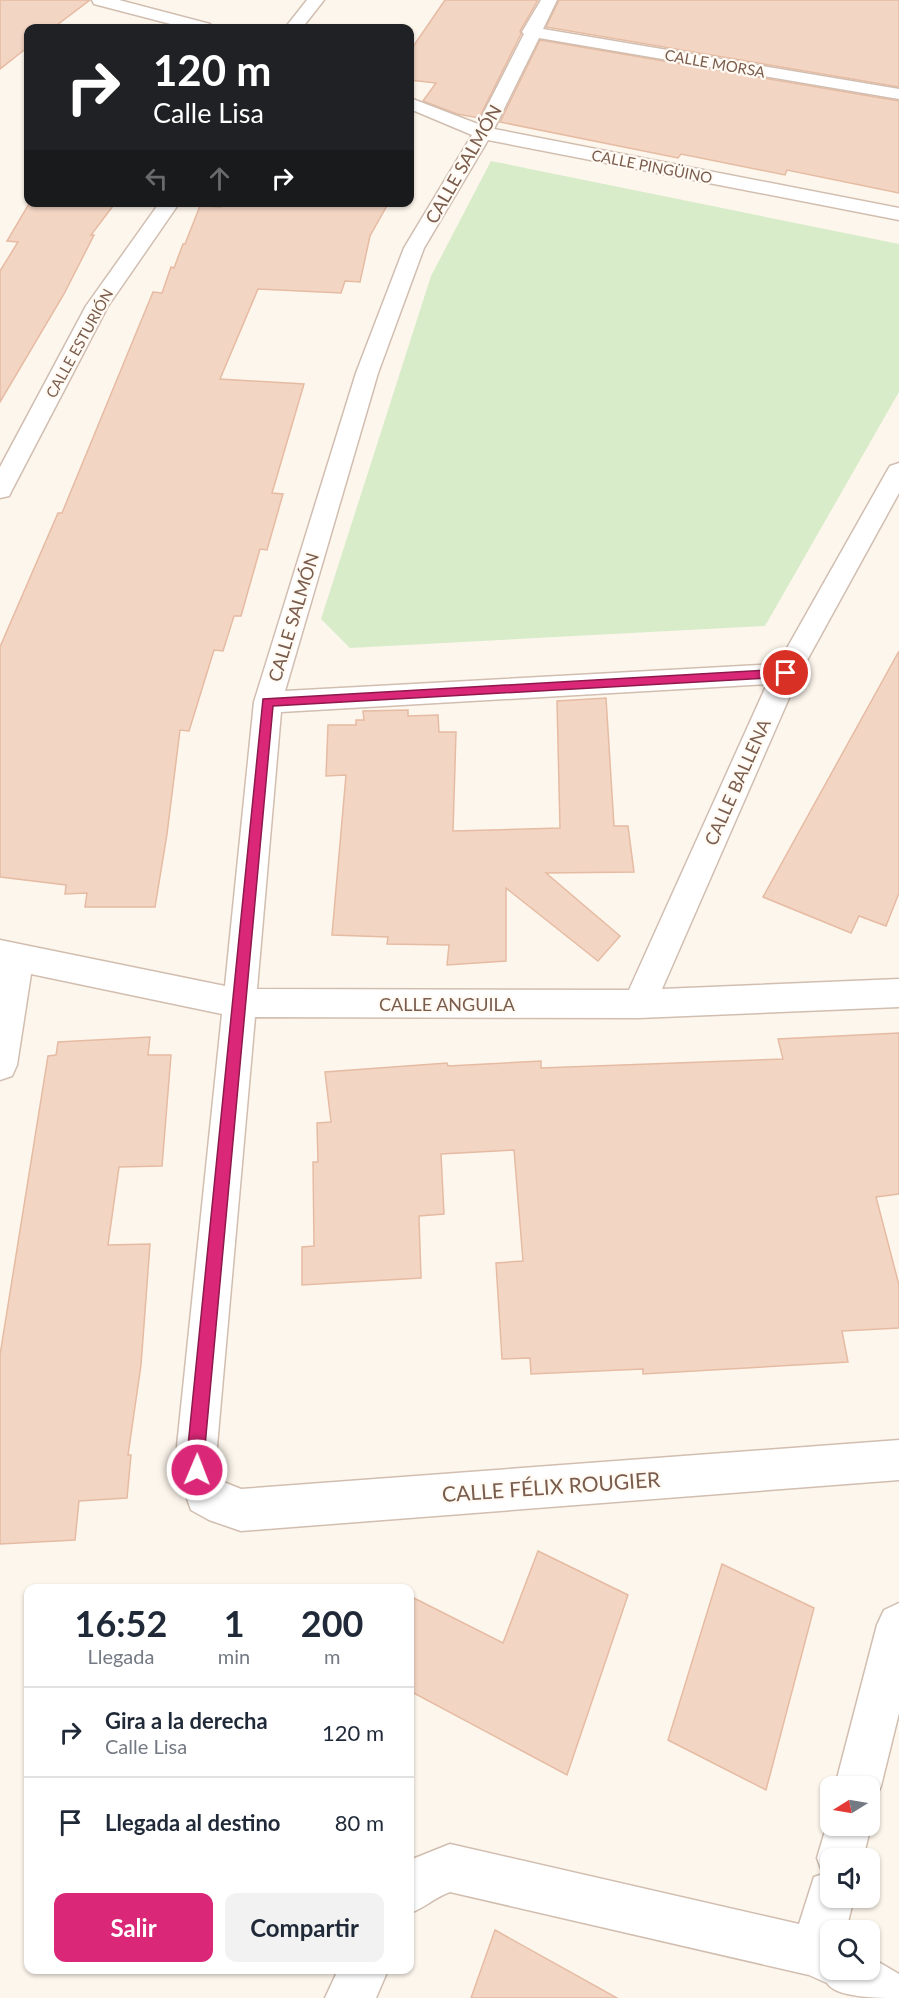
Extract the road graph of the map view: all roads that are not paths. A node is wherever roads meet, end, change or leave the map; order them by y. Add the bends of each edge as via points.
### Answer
1 (100, 0) edge
2 (315, 0) edge
3 (549, 0) edge
4 (189, 24) edge
5 (296, 24) edge
6 (531, 32) junction
7 (899, 94) edge
8 (414, 105) edge
9 (483, 133) junction
10 (166, 207) edge
11 (899, 214) edge
12 (899, 471) edge
13 (0, 490) edge
14 (786, 673) junction
15 (268, 702) junction
16 (9, 955) edge
17 (899, 993) edge
18 (239, 1003) junction
19 (639, 1004) junction
20 (0, 1065) edge
21 (899, 1460) edge
22 (206, 1495) joint
23 (899, 1625) edge
24 (861, 1776) edge
25 (414, 1884) edge
26 (820, 1957) edge
27 (362, 1974) edge
28 (864, 1980) edge
29 (350, 1998) edge
30 (893, 1998) edge

1 - 4 street
2 - 5 street
3 - 6 street, CALLE SALMÓN
6 - 7 street, CALLE MORSA
6 - 9 street, CALLE SALMÓN
8 - 9 street, CALLE PINGÜINO
9 - 11 street, CALLE PINGÜINO
9 - 15 street, CALLE SALMÓN via 414,248 367,373
10 - 13 street, CALLE ESTURIÓN via 97,306
12 - 14 street, CALLE BALLENA
14 - 15 street
14 - 19 street, CALLE BALLENA
15 - 18 street, CALLE SALMÓN
16 - 18 street, CALLE ANGUILA
16 - 20 street
17 - 19 street, CALLE ANGUILA
18 - 19 street, CALLE ANGUILA
18 - 22 street, CALLE SALMÓN via 197,1446 197,1470
21 - 22 street, CALLE FÉLIX ROUGIER via 241,1510
23 - 24 street
25 - 26 street via 450,1868
27 - 29 street
28 - 30 street

